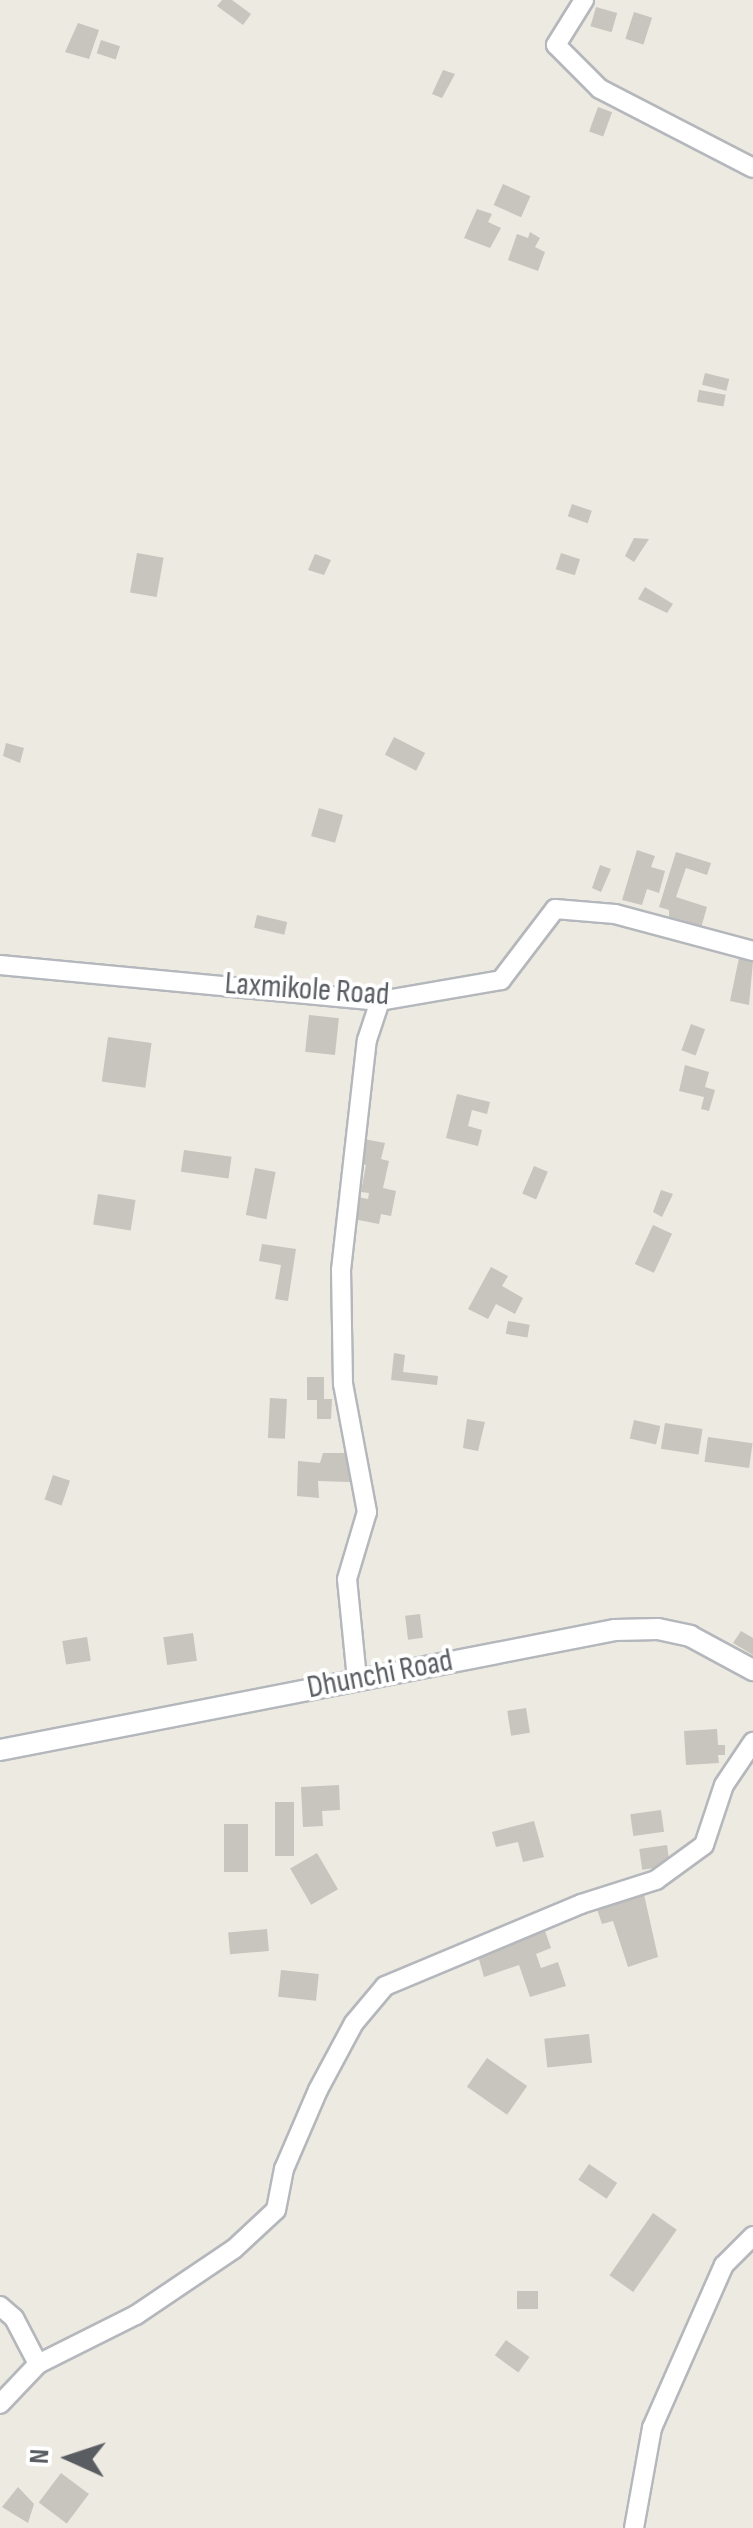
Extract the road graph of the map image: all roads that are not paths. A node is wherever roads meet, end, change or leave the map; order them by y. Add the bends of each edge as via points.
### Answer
1 (584, 0) edge
2 (753, 168) edge
3 (753, 950) edge
4 (0, 965) edge
5 (380, 1001) junction
6 (753, 1670) edge
7 (357, 1679) junction
8 (753, 1742) edge
9 (0, 1750) edge
10 (753, 2236) edge
11 (0, 2306) edge
12 (38, 2364) junction
13 (0, 2404) edge
14 (634, 2528) edge

1 - 2 street via 556,45 600,89
3 - 5 street, Laxmikole Road via 615,914 554,910 501,980
4 - 5 street, Laxmikole Road
5 - 7 street via 367,1040 341,1270 343,1384 367,1512 347,1578
6 - 7 street, Dhunchi Road via 690,1636 658,1629 570,1636
7 - 9 street, Dhunchi Road
8 - 12 street via 724,1785 704,1845 656,1880 581,1904 386,1986 354,2023 318,2090 284,2169 276,2210 234,2249 136,2315
10 - 14 street via 724,2265 652,2428
11 - 12 street via 14,2318
12 - 13 street

